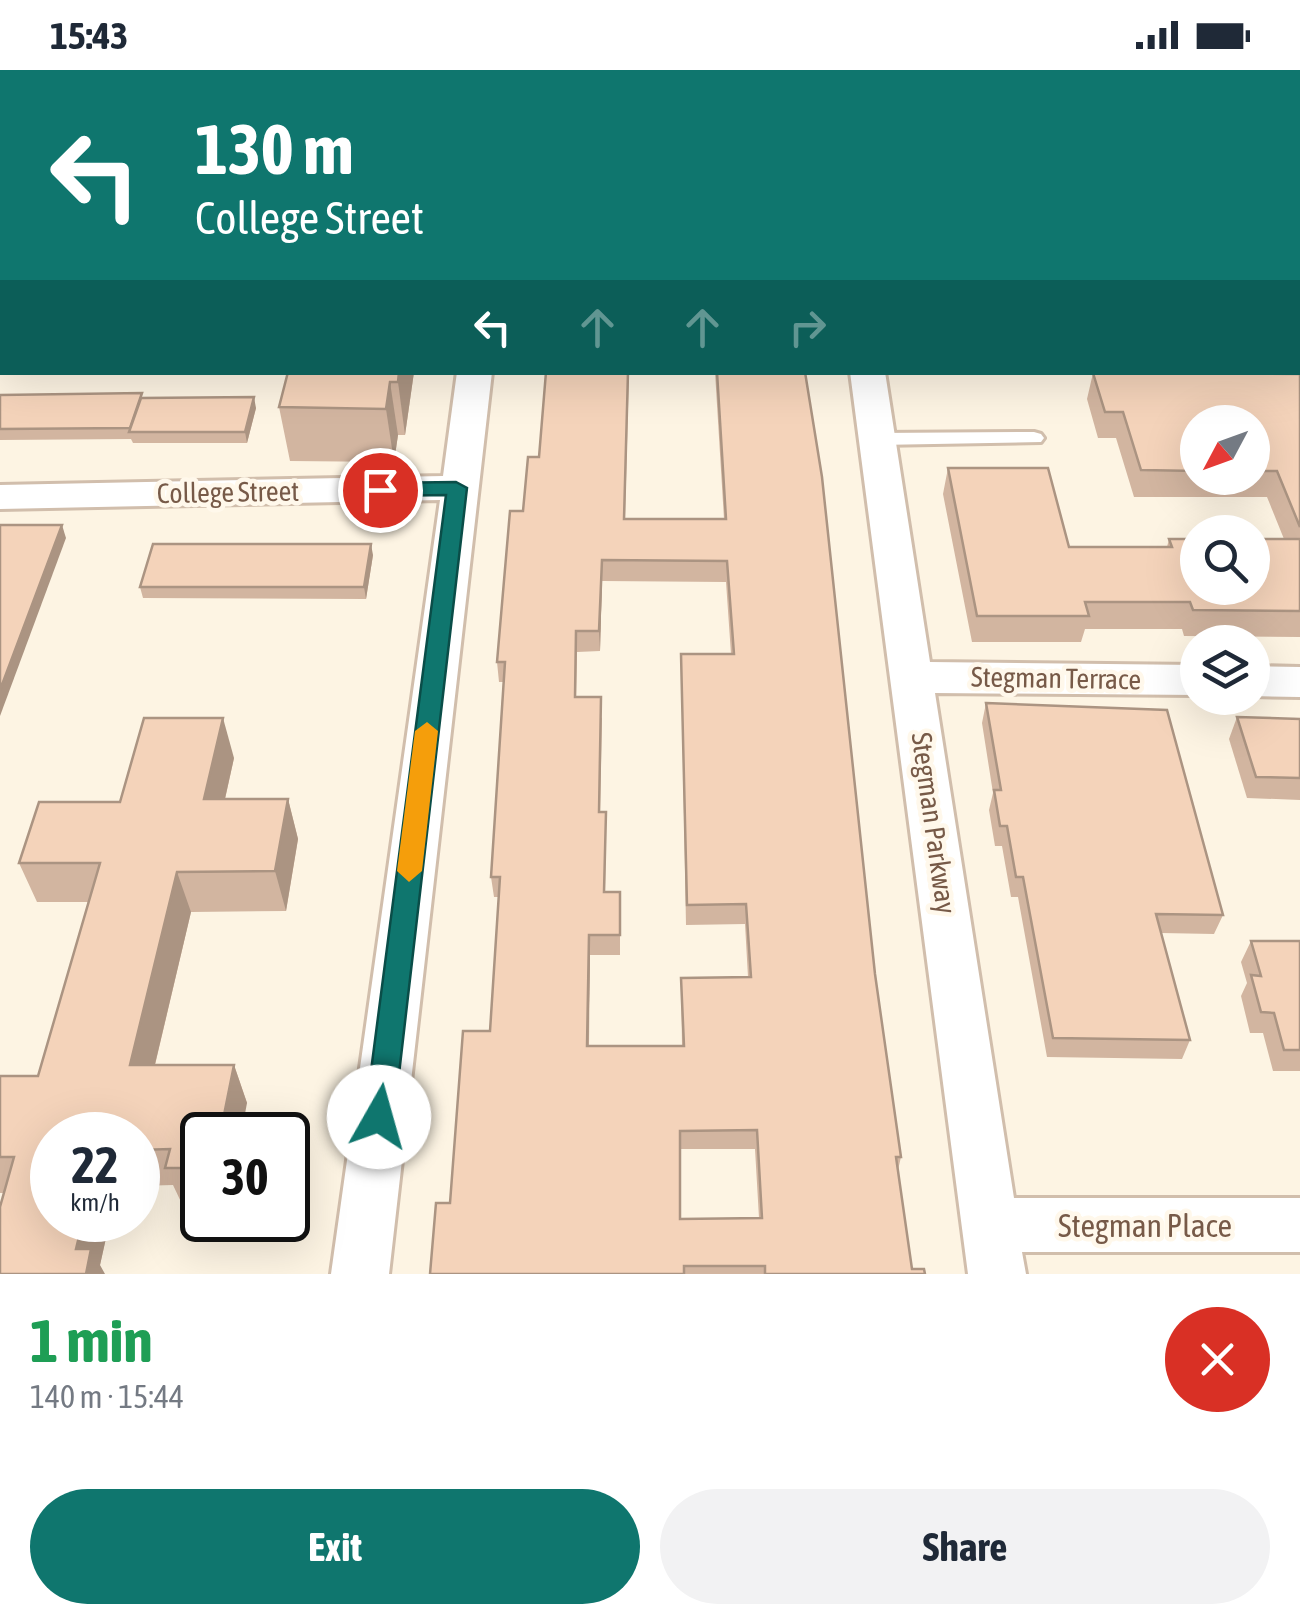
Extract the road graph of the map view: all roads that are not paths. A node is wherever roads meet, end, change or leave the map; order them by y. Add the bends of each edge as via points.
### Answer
1 (474, 375) edge
2 (867, 375) edge
3 (1034, 438) dead end
4 (878, 439) junction
5 (456, 488) junction
6 (0, 496) edge
7 (915, 677) junction
8 (1180, 680) edge
9 (1270, 681) edge
10 (1300, 682) edge
11 (1300, 1226) edge
12 (993, 1249) edge
13 (360, 1274) edge

1 - 5 street
2 - 4 street, Stegman Parkway
3 - 4 lane
4 - 7 street, Stegman Parkway
5 - 6 street, College Street
5 - 13 street
7 - 8 street, Stegman Terrace
7 - 12 street, Stegman Parkway
9 - 10 street
11 - 12 street, Stegman Place

